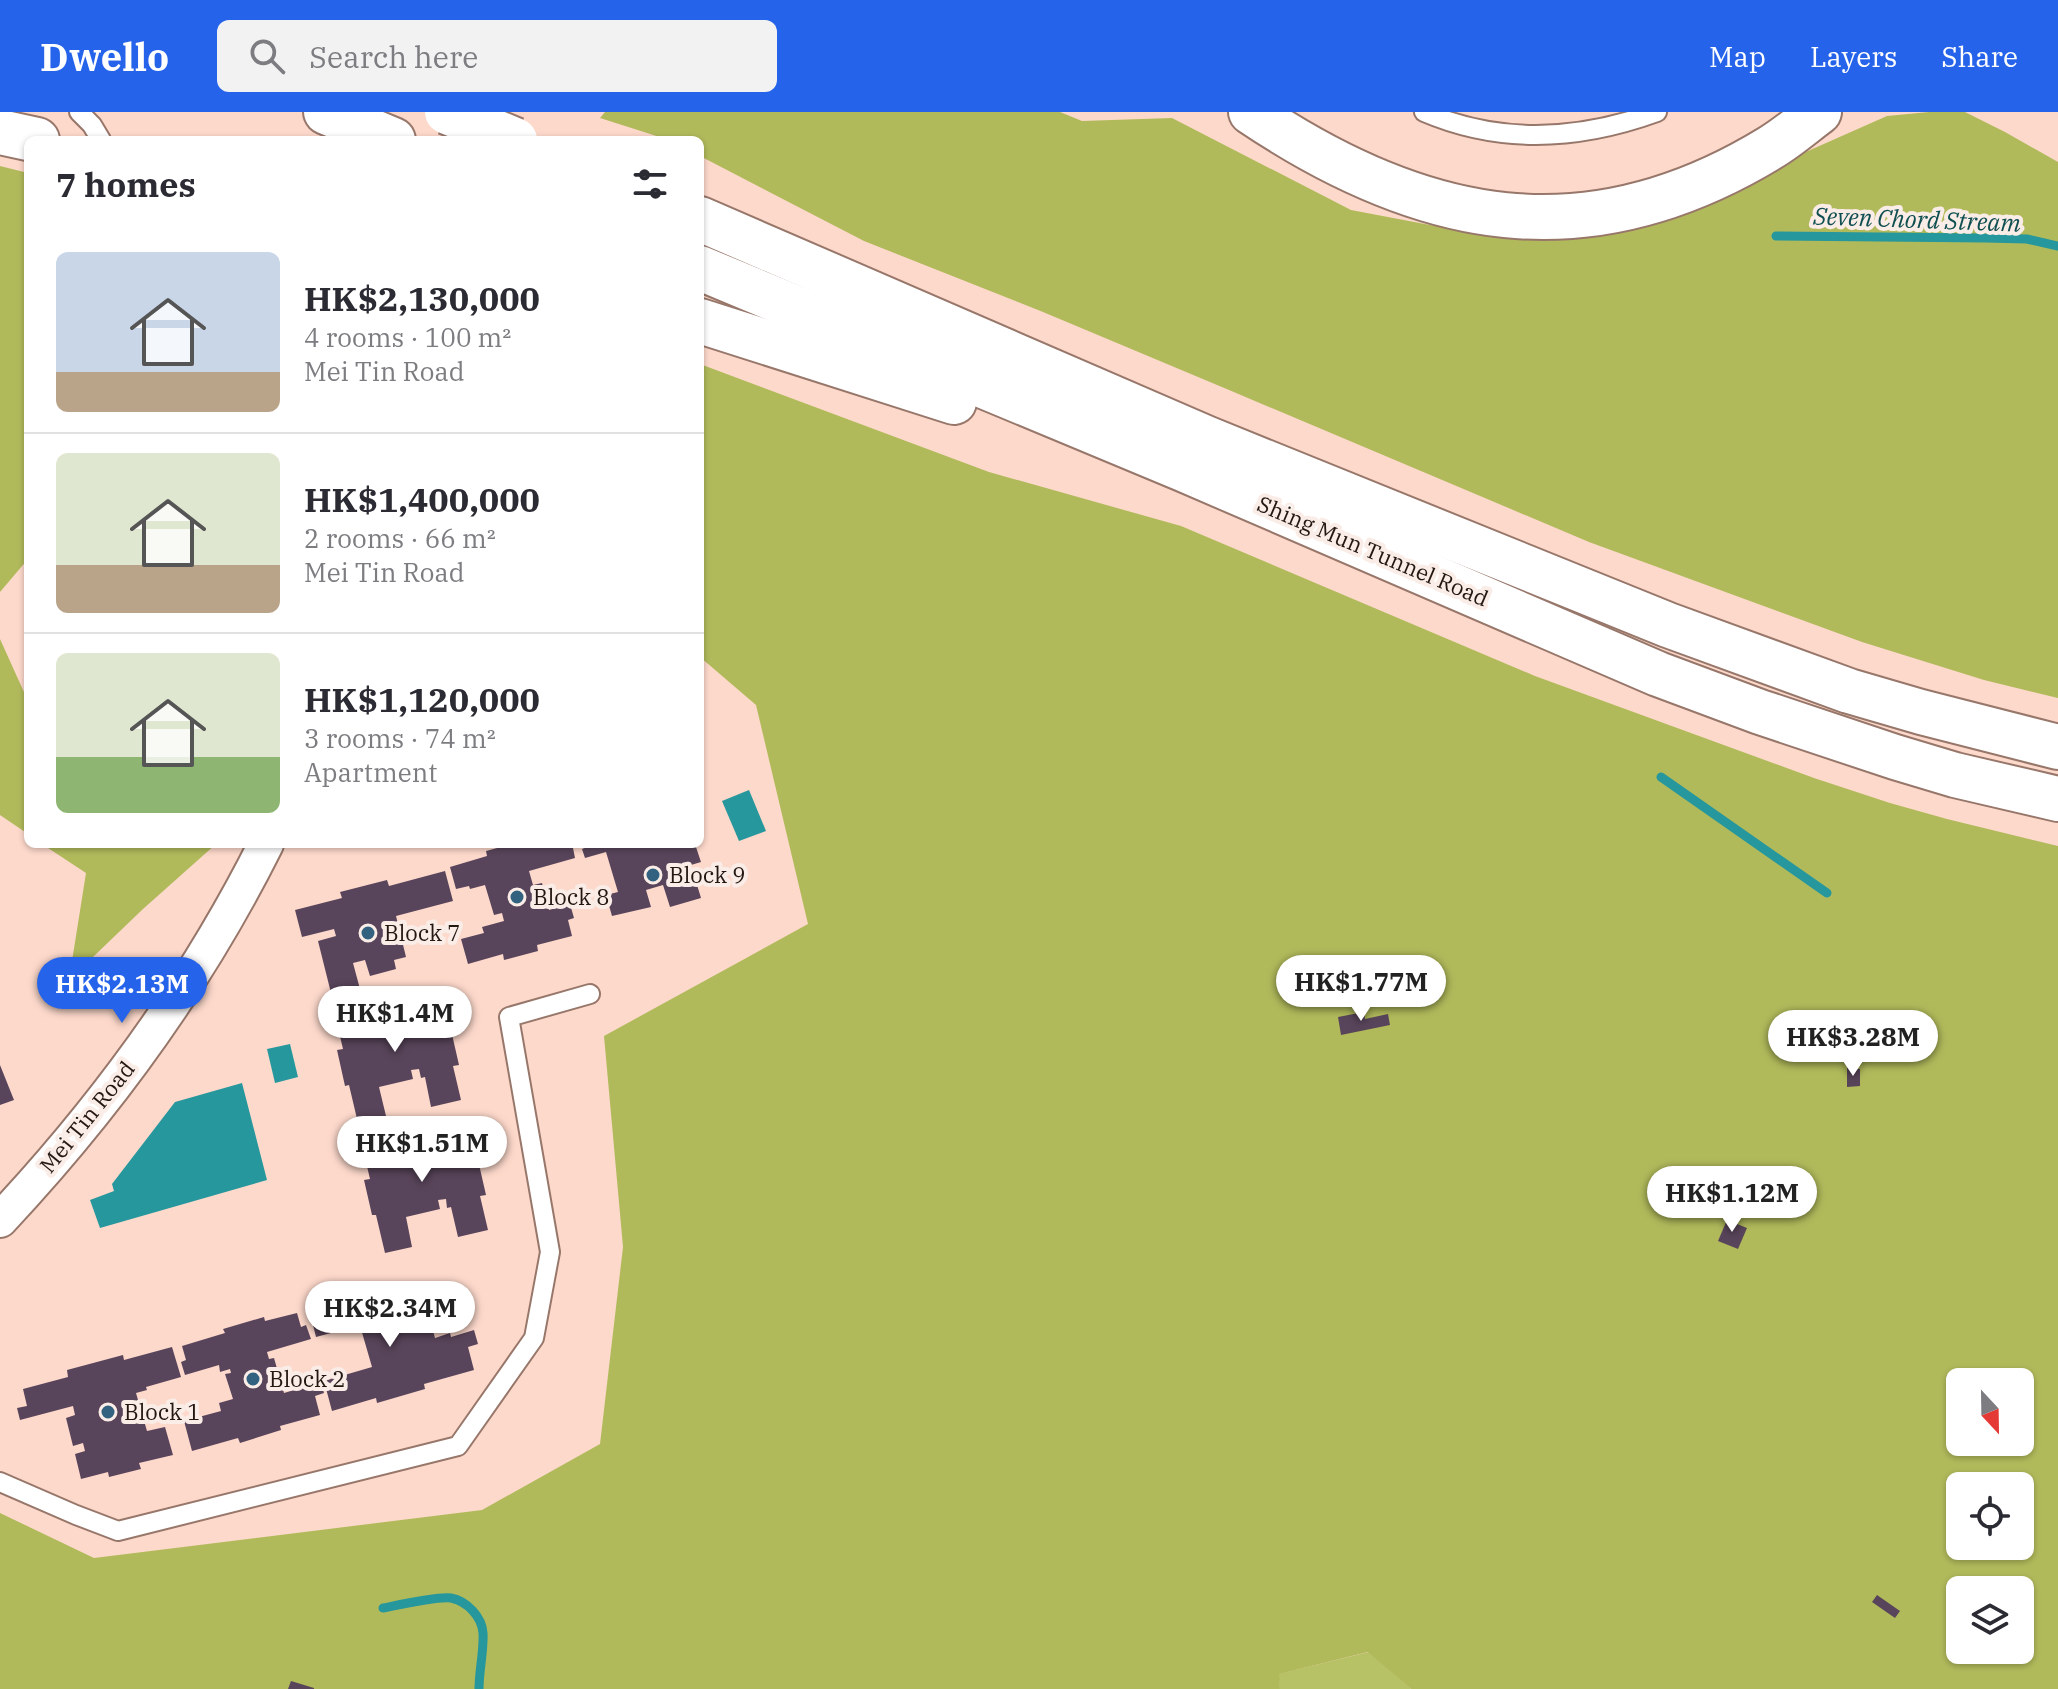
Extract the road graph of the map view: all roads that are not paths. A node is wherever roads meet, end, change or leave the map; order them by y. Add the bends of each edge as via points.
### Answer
1 (79, 112) edge
2 (326, 112) edge
3 (447, 112) edge
4 (498, 112) edge
5 (1251, 112) edge
6 (1424, 112) edge
7 (1657, 112) edge
8 (1819, 112) edge
9 (0, 132) edge
10 (99, 136) edge
11 (383, 136) edge
12 (487, 136) edge
13 (505, 136) edge
14 (24, 137) edge
15 (704, 221) edge
16 (704, 270) edge
17 (704, 322) edge
18 (1183, 469) junction
19 (2058, 747) edge
20 (2058, 799) edge
21 (264, 848) edge
22 (590, 994) dead end
23 (0, 1220) edge
24 (0, 1482) edge

1 - 10 lane
2 - 11 main road
3 - 13 main road, bridge
4 - 12 street
5 - 8 main road via 1308,148 1392,189 1459,209 1528,217 1624,209 1683,191 1773,147
6 - 7 lane via 1474,127 1552,135 1606,128
9 - 14 main road
15 - 19 main road, Shing Mun Tunnel Road via 1208,439 1668,625 1849,691
16 - 18 main road, Shing Mun Tunnel Road
17 - 18 main road
18 - 20 main road, Shing Mun Tunnel Road via 1658,674 1895,757
21 - 23 street, Mei Tin Road via 141,1050
22 - 24 lane via 509,1017 550,1252 534,1338 458,1446 118,1531

